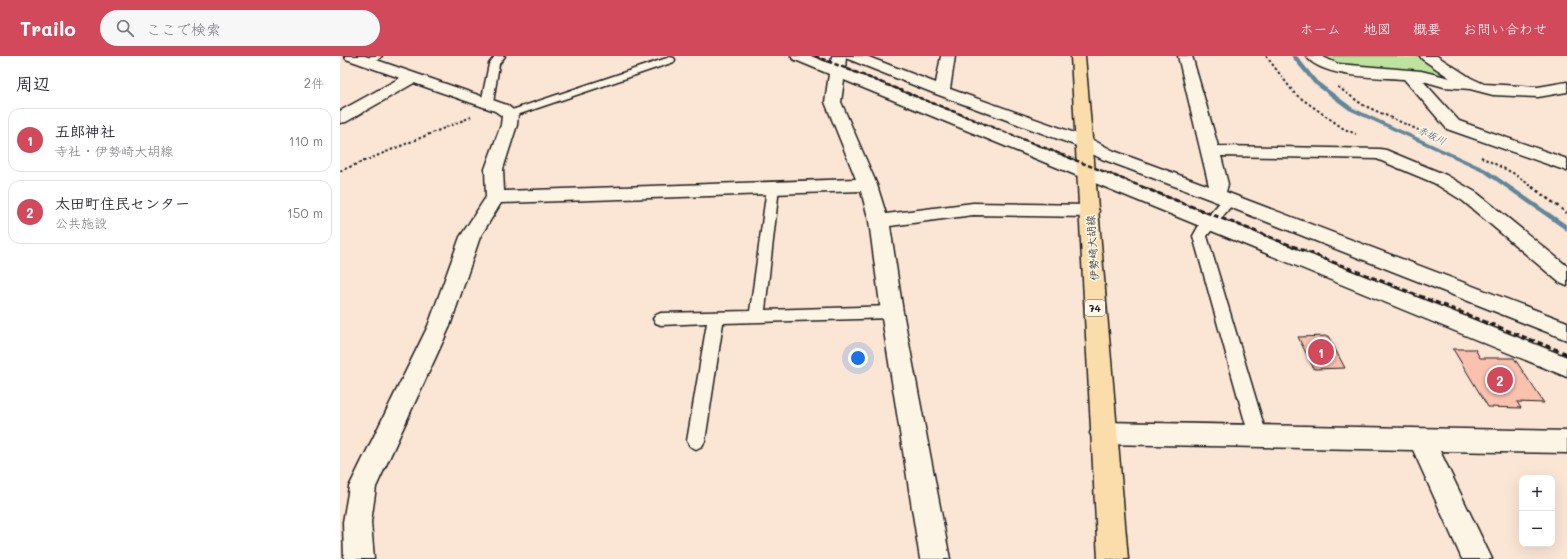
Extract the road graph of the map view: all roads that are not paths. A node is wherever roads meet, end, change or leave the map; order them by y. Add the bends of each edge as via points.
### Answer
1 (351, 56) edge
2 (500, 56) edge
3 (798, 56) edge
4 (853, 56) edge
5 (948, 56) edge
6 (1078, 56) edge
7 (1185, 56) edge
8 (1313, 56) edge
9 (1427, 56) edge
10 (373, 59) edge
11 (670, 60) dead end
12 (838, 64) edge
13 (1409, 75) junction
14 (414, 77) junction
15 (1475, 86) junction
16 (1567, 87) edge
17 (942, 91) junction
18 (487, 103) junction
19 (507, 112) junction
20 (340, 118) edge
21 (1083, 142) junction
22 (1209, 150) junction
23 (1567, 164) edge
24 (1085, 172) junction
25 (868, 186) junction
26 (772, 188) junction
27 (495, 197) junction
28 (1222, 198) junction
29 (1089, 211) junction
30 (878, 221) junction
31 (1208, 223) junction
32 (1567, 278) edge
33 (892, 312) junction
34 (757, 316) junction
35 (716, 317) junction
36 (661, 319) dead end
37 (1567, 331) edge
38 (1567, 367) edge
39 (1103, 433) junction
40 (1258, 436) junction
41 (1421, 438) junction
42 (696, 441) dead end
43 (1567, 442) edge
44 (359, 559) edge
45 (935, 559) edge
46 (1113, 559) edge
47 (1477, 559) edge

1 - 10 street
2 - 18 lane via 494,64
3 - 12 street
4 - 17 street
5 - 17 street
6 - 21 main road, 伊勢崎大胡線 / 74
7 - 22 street
8 - 13 street via 1318,62 1335,68
9 - 15 street
10 - 14 street
11 - 19 lane
12 - 24 street
12 - 25 street via 833,102
13 - 15 street
13 - 23 street via 1453,125
14 - 18 street
14 - 20 street
15 - 16 street via 1493,90 1538,92
17 - 21 street
18 - 19 street
19 - 27 street via 509,125 494,169
21 - 24 main road, 伊勢崎大胡線 / 74
21 - 28 street via 1108,155
22 - 28 street
22 - 32 street via 1380,154 1440,179 1470,196
24 - 29 main road, 伊勢崎大胡線 / 74
24 - 31 street
25 - 26 street
25 - 30 street
26 - 27 street
26 - 34 lane
27 - 44 street via 470,237 440,326 363,487 357,522
28 - 31 lane
28 - 37 street
29 - 30 street via 973,209
29 - 39 main road, 伊勢崎大胡線 / 74
30 - 33 street
31 - 38 street
31 - 40 lane via 1200,236
33 - 34 lane
33 - 45 street
34 - 35 lane
35 - 36 lane
35 - 42 lane
39 - 40 street
39 - 46 main road, 伊勢崎大胡線 / 74
40 - 41 street
41 - 43 street
41 - 47 street

